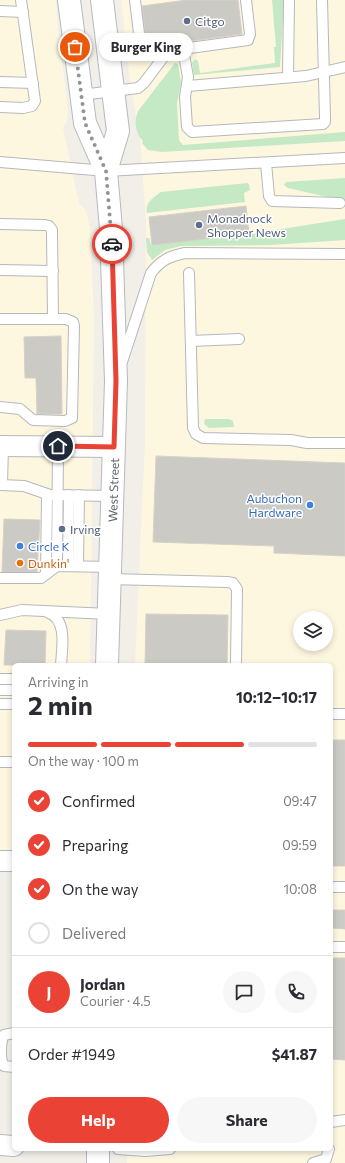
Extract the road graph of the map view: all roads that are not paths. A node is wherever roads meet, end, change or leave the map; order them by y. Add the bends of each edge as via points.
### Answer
1 (21, 0) edge
2 (69, 0) edge
3 (102, 0) edge
4 (135, 0) edge
5 (246, 0) edge
6 (289, 0) edge
7 (322, 0) edge
8 (0, 11) edge
9 (23, 12) junction
10 (183, 49) junction
11 (168, 51) junction
12 (345, 67) edge
13 (324, 72) junction
14 (288, 77) junction
15 (0, 82) edge
16 (33, 83) junction
17 (188, 86) junction
18 (114, 92) junction
19 (81, 95) junction
20 (0, 107) edge
21 (345, 158) edge
22 (0, 162) edge
23 (266, 163) junction
24 (106, 171) junction
25 (340, 203) dead end
26 (0, 224) edge
27 (345, 254) edge
28 (0, 270) edge
29 (53, 271) junction
30 (189, 274) dead end
31 (0, 319) edge
32 (53, 319) junction
33 (239, 339) dead end
34 (191, 341) junction
35 (116, 381) junction
36 (0, 407) edge
37 (345, 443) edge
38 (2, 446) edge
39 (58, 446) junction
40 (114, 447) junction
41 (1, 486) edge
42 (47, 495) junction
43 (58, 495) junction
44 (74, 495) junction
45 (113, 496) junction
46 (57, 566) junction
47 (73, 566) junction
48 (110, 573) junction
49 (46, 574) junction
50 (0, 578) edge
51 (46, 611) junction
52 (109, 614) junction
53 (0, 615) edge
54 (61, 663) edge
55 (107, 663) edge
56 (236, 663) edge
57 (0, 674) edge
58 (12, 674) edge
59 (0, 679) edge
60 (12, 680) edge
61 (0, 690) edge
62 (12, 690) edge
63 (0, 704) edge
64 (12, 704) edge
65 (333, 714) edge
66 (345, 714) edge
67 (0, 762) edge
68 (12, 762) edge
69 (0, 861) edge
70 (12, 861) edge
71 (333, 887) edge
72 (345, 887) edge
73 (333, 947) edge
74 (345, 947) edge
75 (12, 1033) edge
76 (12, 1067) edge
77 (345, 1120) edge
78 (333, 1122) edge
79 (0, 1145) edge
80 (12, 1146) edge
81 (98, 1151) edge
82 (328, 1151) edge
83 (98, 1163) edge
84 (313, 1163) edge

1 - 9 lane
2 - 19 street, West Street
3 - 18 street, West Street
4 - 11 lane via 143,53
5 - 10 lane via 250,34 248,40
6 - 14 lane
7 - 13 lane
8 - 9 lane
9 - 16 lane
10 - 11 lane
10 - 17 lane
11 - 18 lane via 142,86
12 - 13 lane
13 - 14 lane
13 - 17 lane via 325,122 320,124 192,132 188,127 185,97
14 - 17 lane
15 - 16 lane
16 - 20 lane via 36,101 32,106
18 - 19 lane
18 - 24 street, West Street via 118,131
19 - 24 street, West Street via 85,123
21 - 23 lane
22 - 24 lane
23 - 24 lane
23 - 25 lane via 269,196 272,201
24 - 35 street, West Street via 111,229
26 - 29 lane via 49,226 53,235
27 - 35 lane via 185,253 159,262 146,286
28 - 29 lane
29 - 32 lane
30 - 34 lane
31 - 32 lane
32 - 36 lane via 70,320 74,326 72,418 65,421 33,420 20,409
33 - 34 lane
34 - 37 lane via 193,428 199,436
35 - 40 street, West Street
38 - 39 street
38 - 41 lane
39 - 40 street
39 - 43 lane
40 - 45 street, West Street
41 - 42 lane via 31,487
42 - 43 lane
42 - 49 lane
43 - 44 lane
43 - 46 lane
44 - 45 lane
44 - 47 lane
45 - 48 street, West Street
46 - 47 lane
46 - 49 lane
47 - 48 lane
48 - 52 street, West Street
48 - 56 lane via 233,583 237,590
49 - 50 lane via 41,578
51 - 52 lane
51 - 53 lane via 22,610
51 - 54 lane via 55,616 61,625
52 - 55 street, West Street
57 - 58 lane
59 - 60 lane
61 - 62 lane
63 - 64 lane
65 - 66 lane
67 - 68 lane
69 - 70 street
71 - 72 lane
73 - 74 lane
75 - 76 lane via 4,1035 0,1044 1,1065
77 - 78 lane
79 - 80 street
81 - 83 street
82 - 84 lane via 326,1159

